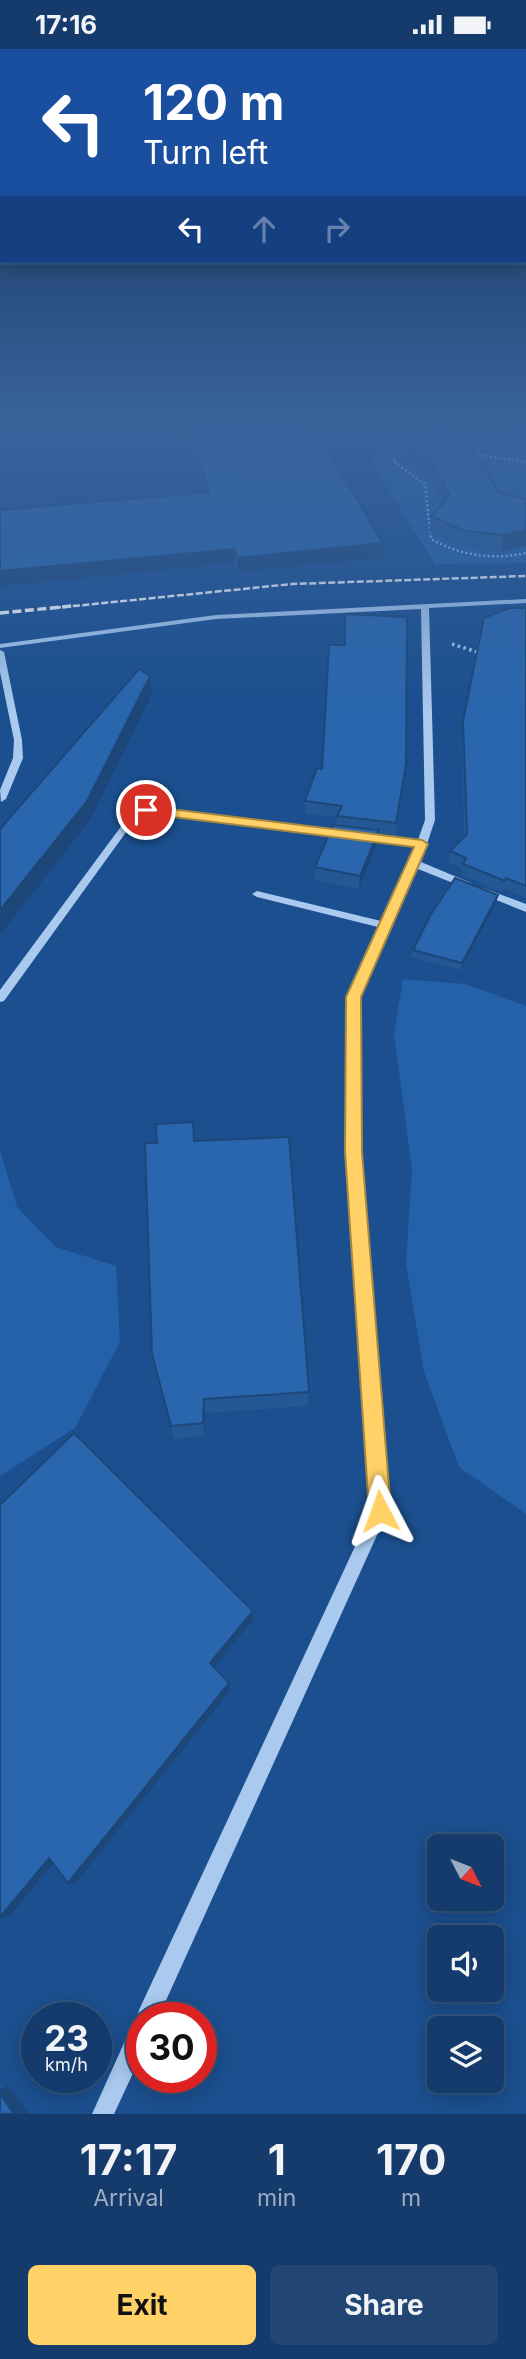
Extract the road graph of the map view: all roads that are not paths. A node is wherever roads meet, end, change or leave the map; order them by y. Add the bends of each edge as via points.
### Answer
1 (526, 601) edge
2 (425, 605) junction
3 (0, 646) edge
4 (0, 652) edge
5 (2, 799) edge
6 (422, 844) junction
7 (415, 864) junction
8 (257, 894) dead end
9 (526, 908) edge
10 (384, 925) junction
11 (0, 998) edge
12 (154, 2002) edge
13 (126, 2064) edge
14 (103, 2114) edge

1 - 2 street
2 - 3 street via 216,617
2 - 6 street via 430,820
4 - 5 street via 18,740 18,758
6 - 7 street
6 - 11 street via 146,810 134,814
7 - 9 street
7 - 10 street
8 - 10 street
10 - 12 street via 353,997 354,1152 380,1511
13 - 14 street

